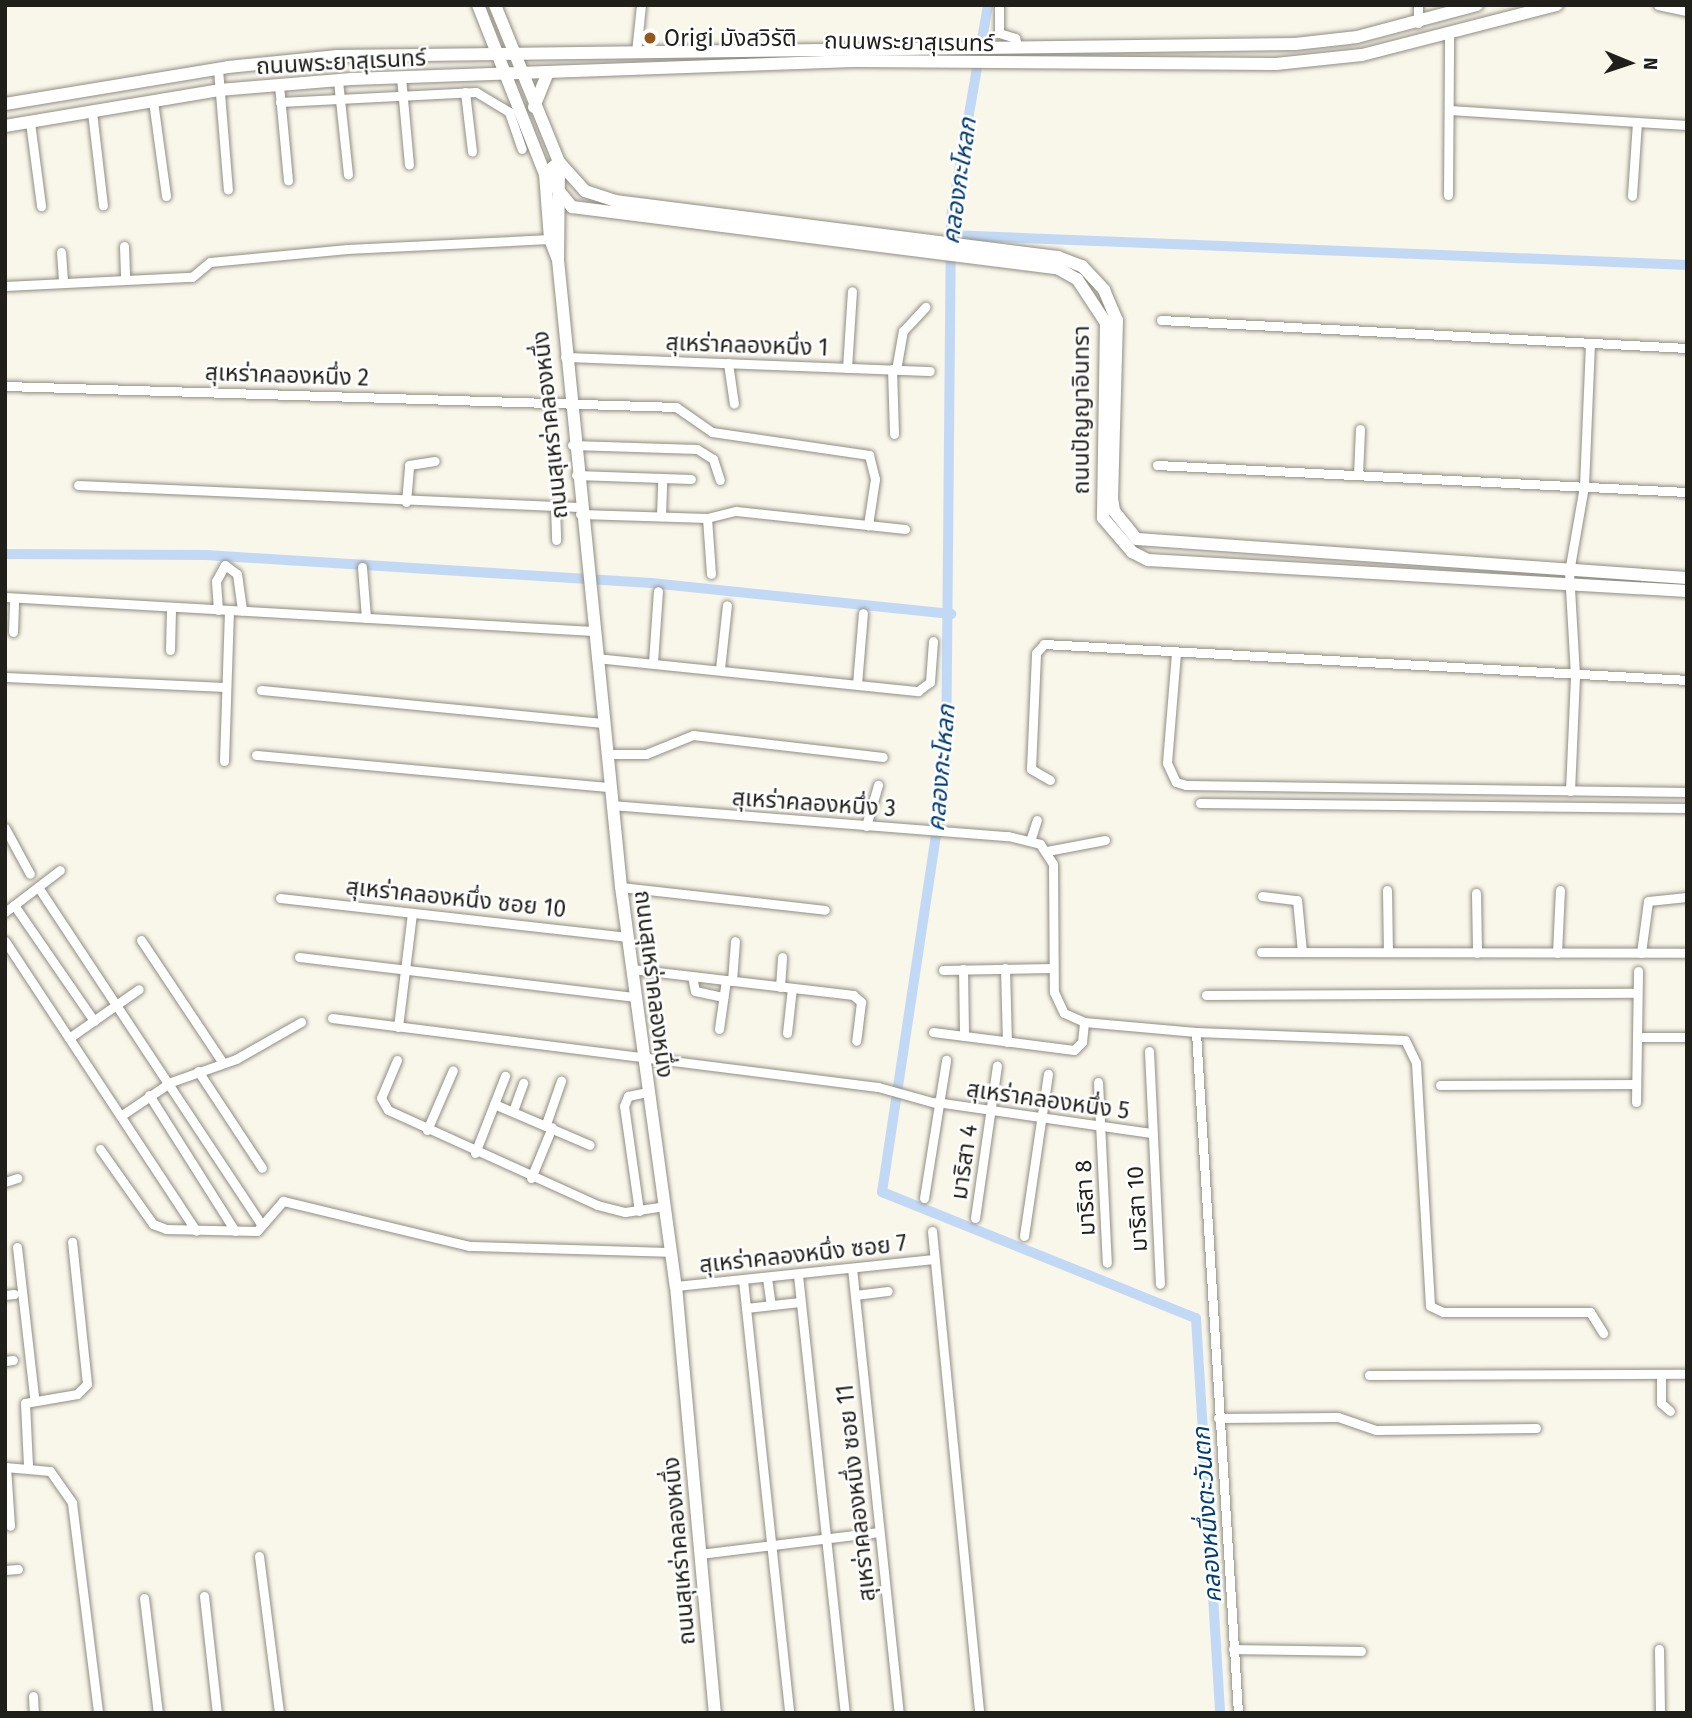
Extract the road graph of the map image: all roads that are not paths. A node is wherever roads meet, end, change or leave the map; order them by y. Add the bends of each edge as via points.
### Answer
1 (478, 5) edge
2 (495, 5) edge
3 (641, 5) edge
4 (999, 5) edge
5 (1418, 5) edge
6 (1477, 5) edge
7 (1557, 5) edge
8 (1658, 5) edge
9 (1687, 11) edge
10 (1418, 23) junction
11 (507, 33) junction
12 (489, 34) junction
13 (1449, 36) junction
14 (1018, 48) junction
15 (636, 52) junction
16 (467, 53) junction
17 (496, 53) junction
18 (514, 53) junction
19 (540, 54) junction
20 (218, 68) junction
21 (547, 74) junction
22 (522, 76) junction
23 (401, 77) junction
24 (502, 78) junction
25 (338, 81) junction
26 (279, 85) junction
27 (219, 90) junction
28 (402, 92) junction
29 (465, 92) junction
30 (341, 96) junction
31 (153, 101) junction
32 (280, 102) junction
33 (5, 104) edge
34 (534, 107) junction
35 (1450, 110) junction
36 (92, 112) junction
37 (30, 122) junction
38 (1637, 122) junction
39 (1687, 125) edge
40 (5, 126) edge
41 (522, 149) dead end
42 (471, 152) dead end
43 (559, 162) junction
44 (409, 165) dead end
45 (543, 171) junction
46 (348, 174) dead end
47 (288, 181) dead end
48 (228, 190) dead end
49 (1448, 195) dead end
50 (166, 196) dead end
51 (1632, 196) dead end
52 (560, 197) junction
53 (103, 205) dead end
54 (41, 206) dead end
55 (585, 212) junction
56 (555, 239) junction
57 (124, 246) dead end
58 (61, 253) dead end
59 (125, 280) junction
60 (62, 284) junction
61 (5, 286) edge
62 (852, 291) dead end
63 (925, 307) dead end
64 (1160, 320) dead end
65 (1590, 343) junction
66 (1687, 348) edge
67 (563, 357) junction
68 (728, 363) junction
69 (847, 368) junction
70 (894, 370) junction
71 (930, 371) dead end
72 (5, 386) edge
73 (568, 402) junction
74 (734, 404) dead end
75 (1360, 429) dead end
76 (894, 434) dead end
77 (572, 445) junction
78 (435, 461) dead end
79 (1157, 465) dead end
80 (576, 475) junction
81 (1358, 475) junction
82 (662, 478) junction
83 (691, 479) dead end
84 (720, 480) dead end
85 (78, 485) dead end
86 (1584, 486) junction
87 (1687, 492) edge
88 (406, 502) junction
89 (555, 506) junction
90 (579, 510) junction
91 (661, 516) junction
92 (707, 518) junction
93 (868, 525) junction
94 (905, 529) dead end
95 (556, 540) dead end
96 (362, 566) dead end
97 (711, 574) dead end
98 (1570, 578) junction
99 (1687, 578) edge
100 (658, 591) dead end
101 (1687, 591) edge
102 (10, 599) edge
103 (727, 605) dead end
104 (171, 608) junction
105 (218, 610) junction
106 (229, 610) junction
107 (242, 611) junction
108 (863, 613) dead end
109 (366, 618) junction
110 (593, 631) junction
111 (13, 632) dead end
112 (933, 641) dead end
113 (170, 650) dead end
114 (1176, 653) junction
115 (596, 658) junction
116 (653, 662) junction
117 (720, 669) junction
118 (1575, 675) junction
119 (5, 677) edge
120 (1687, 680) edge
121 (856, 684) junction
122 (226, 687) junction
123 (261, 690) dead end
124 (603, 723) junction
125 (606, 754) junction
126 (256, 755) dead end
127 (883, 757) dead end
128 (224, 761) dead end
129 (1050, 780) dead end
130 (878, 785) dead end
131 (609, 787) junction
132 (1555, 790) junction
133 (1570, 790) junction
134 (1580, 791) junction
135 (1687, 792) edge
136 (1200, 803) dead end
137 (611, 805) junction
138 (1554, 807) junction
139 (1580, 807) junction
140 (1687, 808) edge
141 (1037, 820) dead end
142 (866, 826) junction
143 (5, 828) edge
144 (1105, 840) dead end
145 (1030, 841) junction
146 (1047, 851) junction
147 (60, 870) dead end
148 (30, 874) dead end
149 (38, 887) junction
150 (621, 887) junction
151 (1387, 890) dead end
152 (1560, 890) dead end
153 (1476, 893) dead end
154 (1262, 896) dead end
155 (1687, 897) edge
156 (280, 898) dead end
157 (14, 905) junction
158 (825, 909) dead end
159 (5, 912) edge
160 (411, 913) junction
161 (628, 937) junction
162 (141, 940) dead end
163 (5, 941) edge
164 (735, 941) dead end
165 (1261, 952) dead end
166 (1302, 952) junction
167 (1388, 952) junction
168 (1477, 953) junction
169 (1557, 953) junction
170 (1641, 953) junction
171 (1687, 953) edge
172 (299, 957) dead end
173 (782, 957) dead end
174 (1005, 968) junction
175 (1052, 968) junction
176 (632, 969) junction
177 (962, 969) junction
178 (943, 970) dead end
179 (405, 971) junction
180 (1638, 971) dead end
181 (692, 976) junction
182 (729, 980) junction
183 (780, 987) junction
184 (792, 988) junction
185 (139, 989) dead end
186 (1637, 993) junction
187 (1206, 995) dead end
188 (636, 997) junction
189 (723, 997) junction
190 (118, 1004) junction
191 (332, 1018) dead end
192 (94, 1021) junction
193 (301, 1022) dead end
194 (1084, 1022) junction
195 (398, 1027) junction
196 (719, 1029) dead end
197 (787, 1032) dead end
198 (933, 1032) dead end
199 (1196, 1032) junction
200 (964, 1036) junction
201 (1637, 1037) junction
202 (1687, 1037) edge
203 (69, 1038) junction
204 (856, 1041) dead end
205 (1007, 1042) junction
206 (1149, 1051) dead end
207 (643, 1058) junction
208 (397, 1060) dead end
209 (946, 1060) dead end
210 (223, 1063) junction
211 (998, 1066) dead end
212 (453, 1070) dead end
213 (198, 1071) junction
214 (1048, 1074) dead end
215 (505, 1076) dead end
216 (562, 1081) dead end
217 (171, 1082) junction
218 (1098, 1082) dead end
219 (523, 1083) dead end
220 (1636, 1084) junction
221 (1440, 1085) dead end
222 (647, 1092) junction
223 (149, 1095) junction
224 (1636, 1102) dead end
225 (494, 1104) junction
226 (939, 1104) junction
227 (513, 1111) junction
228 (991, 1112) junction
229 (122, 1115) junction
230 (1042, 1121) junction
231 (549, 1125) junction
232 (427, 1130) junction
233 (1101, 1131) junction
234 (1152, 1133) junction
235 (590, 1145) dead end
236 (100, 1149) dead end
237 (475, 1153) junction
238 (262, 1168) dead end
239 (17, 1178) dead end
240 (531, 1178) junction
241 (5, 1182) edge
242 (924, 1198) dead end
243 (664, 1206) junction
244 (639, 1211) junction
245 (975, 1218) dead end
246 (262, 1225) junction
247 (196, 1231) junction
248 (235, 1231) junction
249 (932, 1231) dead end
250 (1024, 1236) dead end
251 (72, 1242) dead end
252 (17, 1247) dead end
253 (671, 1252) junction
254 (934, 1259) junction
255 (1107, 1263) dead end
256 (852, 1268) junction
257 (797, 1275) junction
258 (767, 1278) junction
259 (743, 1280) junction
260 (1160, 1284) dead end
261 (676, 1286) junction
262 (888, 1291) dead end
263 (855, 1295) junction
264 (800, 1301) junction
265 (771, 1305) junction
266 (746, 1308) junction
267 (1603, 1333) dead end
268 (1661, 1374) junction
269 (1687, 1374) edge
270 (1369, 1375) dead end
271 (34, 1397) junction
272 (1670, 1411) dead end
273 (1218, 1418) junction
274 (1536, 1428) dead end
275 (28, 1465) junction
276 (5, 1467) edge
277 (10, 1526) dead end
278 (879, 1532) junction
279 (825, 1538) junction
280 (771, 1545) junction
281 (700, 1554) junction
282 (259, 1556) dead end
283 (18, 1569) dead end
284 (5, 1570) edge
285 (204, 1596) dead end
286 (144, 1598) dead end
287 (1233, 1649) junction
288 (1659, 1649) dead end
289 (1361, 1651) dead end
290 (33, 1696) dead end
291 (34, 1713) edge
292 (98, 1713) edge
293 (158, 1713) edge
294 (217, 1713) edge
295 (279, 1713) edge
296 (715, 1713) edge
297 (789, 1713) edge
298 (845, 1713) edge
299 (899, 1713) edge
300 (979, 1713) edge
301 (1238, 1713) edge
302 (1660, 1713) edge

1 - 12 street, ถนนปัญญาอินทรา
2 - 11 street, ถนนปัญญาอินทรา
3 - 15 street
4 - 14 street via 999,33 1015,38
5 - 10 street
6 - 10 street, ถนนพระยาสุเรนทร์
7 - 13 street, ถนนพระยาสุเรนทร์
8 - 9 street
10 - 14 street, ถนนพระยาสุเรนทร์ via 1295,44
11 - 18 street, ถนนปัญญาอินทรา
11 - 19 street
12 - 16 street
12 - 17 street, ถนนปัญญาอินทรา
13 - 21 street, ถนนพระยาสุเรนทร์ via 1362,55 1276,64 965,62
13 - 35 street
14 - 15 street, ถนนพระยาสุเรนทร์
15 - 19 street, ถนนพระยาสุเรนทร์
16 - 17 street, ถนนพระยาสุเรนทร์
16 - 20 street, ถนนพระยาสุเรนทร์
17 - 18 street, ถนนพระยาสุเรนทร์
17 - 24 street, ถนนปัญญาอินทรา
18 - 19 street, ถนนพระยาสุเรนทร์
18 - 22 street, ถนนปัญญาอินทรา
20 - 27 street
20 - 33 street, ถนนพระยาสุเรนทร์
21 - 22 street, ถนนพระยาสุเรนทร์
21 - 34 street
22 - 24 street, ถนนพระยาสุเรนทร์
22 - 34 street, ถนนปัญญาอินทรา
23 - 24 street, ถนนพระยาสุเรนทร์
23 - 25 street, ถนนพระยาสุเรนทร์
23 - 28 street
24 - 45 street, ถนนปัญญาอินทรา
25 - 26 street, ถนนพระยาสุเรนทร์
25 - 30 street
26 - 27 street, ถนนพระยาสุเรนทร์
26 - 32 street
27 - 31 street, ถนนพระยาสุเรนทร์
27 - 48 street
28 - 29 street
28 - 30 street
28 - 44 street
29 - 41 street via 484,95 509,112
29 - 42 street
30 - 32 street
30 - 46 street
31 - 36 street, ถนนพระยาสุเรนทร์
31 - 50 street
32 - 47 street
34 - 43 street, ถนนปัญญาอินทรา
35 - 38 street
35 - 49 street
36 - 37 street, ถนนพระยาสุเรนทร์
36 - 53 street
37 - 40 street, ถนนพระยาสุเรนทร์
37 - 54 street
38 - 39 street
38 - 51 street
43 - 45 street
43 - 52 street, ถนนสุเหร่าคลองหนึ่ง
43 - 98 street, ถนนปัญญาอินทรา via 585,191 615,201 1071,260 1112,303 1118,355 1112,498 1114,512 1137,539
45 - 52 street, ถนนปัญญาอินทรา
45 - 56 street, ถนนสุเหร่าคลองหนึ่ง
52 - 55 street, ถนนปัญญาอินทรา
52 - 56 street, ถนนสุเหร่าคลองหนึ่ง
55 - 56 street
55 - 98 street, ถนนปัญญาอินทรา via 1068,272 1101,310 1107,356 1103,518 1132,552 1148,560
56 - 59 street via 217,261 192,277
56 - 67 street, ถนนสุเหร่าคลองหนึ่ง
57 - 59 street
58 - 60 street
59 - 60 street
60 - 61 street
62 - 69 street
63 - 70 street via 903,331
64 - 65 street
65 - 66 street
65 - 86 street
67 - 68 street, สุเหร่าคลองหนึ่ง 1
67 - 73 street, ถนนสุเหร่าคลองหนึ่ง
68 - 69 street, สุเหร่าคลองหนึ่ง 1
68 - 74 street
69 - 70 street, สุเหร่าคลองหนึ่ง 1
70 - 71 street, สุเหร่าคลองหนึ่ง 1
70 - 76 street
72 - 73 street, สุเหร่าคลองหนึ่ง 2
73 - 77 street, ถนนสุเหร่าคลองหนึ่ง
73 - 93 street, สุเหร่าคลองหนึ่ง 2 via 676,407 712,432 869,455 875,479
75 - 81 street
77 - 80 street, ถนนสุเหร่าคลองหนึ่ง
77 - 84 street via 697,449 713,459
78 - 88 street via 407,468
79 - 81 street
80 - 82 street
80 - 90 street, ถนนสุเหร่าคลองหนึ่ง
81 - 86 street
82 - 83 street
82 - 91 street
85 - 88 street
86 - 87 street
86 - 98 street
88 - 89 street
89 - 90 street
89 - 95 street
90 - 91 street
90 - 110 street, ถนนสุเหร่าคลองหนึ่ง
91 - 92 street
92 - 93 street via 736,510
92 - 97 street
93 - 94 street
96 - 109 street
98 - 99 street, ถนนปัญญาอินทรา
98 - 101 street, ถนนปัญญาอินทรา
98 - 118 street
100 - 116 street
102 - 104 street
102 - 111 street
103 - 117 street
104 - 105 street
104 - 113 street
105 - 106 street
105 - 107 street via 216,581 225,565 237,574
106 - 107 street
106 - 122 street
107 - 109 street
108 - 121 street
109 - 110 street
110 - 115 street, ถนนสุเหร่าคลองหนึ่ง
112 - 121 street via 927,690
114 - 118 street
114 - 129 street via 1039,646 1031,769
114 - 132 street via 1167,763 1176,782 1206,789
115 - 116 street
115 - 124 street, ถนนสุเหร่าคลองหนึ่ง
116 - 117 street
117 - 121 street
118 - 120 street
118 - 133 street
119 - 122 street
122 - 128 street
123 - 124 street
124 - 125 street, ถนนสุเหร่าคลองหนึ่ง
125 - 127 street via 646,754 692,735
125 - 131 street, ถนนสุเหร่าคลองหนึ่ง
126 - 131 street
130 - 142 street
131 - 137 street, ถนนสุเหร่าคลองหนึ่ง
132 - 133 street
132 - 138 street
133 - 134 street
134 - 135 street
134 - 139 street
136 - 138 street
137 - 142 street, สุเหร่าคลองหนึ่ง 3
137 - 150 street, ถนนสุเหร่าคลองหนึ่ง
138 - 139 street
139 - 140 street
141 - 145 street
142 - 145 street, สุเหร่าคลองหนึ่ง 3
143 - 148 street
144 - 146 street
145 - 146 street, สุเหร่าคลองหนึ่ง 3
146 - 175 street via 1053,864
147 - 149 street
149 - 157 street
149 - 190 street
150 - 158 street
150 - 161 street, ถนนสุเหร่าคลองหนึ่ง
151 - 167 street
152 - 169 street
153 - 168 street
154 - 166 street via 1297,900
155 - 170 street via 1648,901
156 - 160 street, สุเหร่าคลองหนึ่ง ซอย 10
157 - 159 street
157 - 192 street
160 - 161 street, สุเหร่าคลองหนึ่ง ซอย 10
160 - 179 street
161 - 176 street, ถนนสุเหร่าคลองหนึ่ง
162 - 210 street
163 - 203 street
164 - 182 street
165 - 166 street
166 - 167 street
167 - 168 street
168 - 169 street
169 - 170 street
170 - 171 street
172 - 179 street
173 - 183 street
174 - 175 street
174 - 177 street
174 - 205 street
175 - 194 street via 1057,1002
176 - 181 street
176 - 188 street, ถนนสุเหร่าคลองหนึ่ง
177 - 178 street
177 - 200 street
179 - 188 street
179 - 195 street
180 - 186 street
181 - 182 street
181 - 189 street via 695,991
182 - 183 street
182 - 189 street
183 - 184 street
184 - 197 street
184 - 204 street via 858,998
185 - 190 street
186 - 187 street
186 - 201 street
188 - 207 street, ถนนสุเหร่าคลองหนึ่ง
189 - 196 street
190 - 192 street
190 - 217 street
191 - 195 street, สุเหร่าคลองหนึ่ง 5
192 - 203 street
193 - 210 street
194 - 199 street
194 - 205 street via 1074,1050
195 - 207 street, สุเหร่าคลองหนึ่ง 5
198 - 200 street
199 - 267 street via 1405,1040 1416,1063 1430,1306 1443,1312 1590,1312
199 - 273 street
200 - 205 street
201 - 202 street
201 - 220 street
203 - 229 street
206 - 234 street, มาริสา 10
207 - 222 street, ถนนสุเหร่าคลองหนึ่ง
207 - 226 street, สุเหร่าคลองหนึ่ง 5 via 892,1090
208 - 232 street via 381,1104
209 - 226 street
210 - 213 street
211 - 228 street, มาริสา 4
212 - 232 street
213 - 217 street
213 - 238 street
214 - 230 street
215 - 225 street
216 - 231 street
217 - 223 street
217 - 246 street
218 - 233 street, มาริสา 8
219 - 227 street
220 - 221 street
220 - 224 street
222 - 243 street, ถนนสุเหร่าคลองหนึ่ง
222 - 244 street via 628,1096 624,1106
223 - 229 street
223 - 248 street
225 - 227 street
225 - 237 street
226 - 228 street, สุเหร่าคลองหนึ่ง 5
226 - 242 street
227 - 231 street
228 - 230 street, สุเหร่าคลองหนึ่ง 5
228 - 245 street, มาริสา 4
229 - 247 street
230 - 233 street, สุเหร่าคลองหนึ่ง 5
230 - 250 street
231 - 235 street
231 - 240 street
232 - 237 street
233 - 234 street, สุเหร่าคลองหนึ่ง 5
233 - 255 street, มาริสา 8
234 - 260 street, มาริสา 10
236 - 247 street via 153,1224
237 - 240 street
239 - 241 street
240 - 244 street via 614,1211
243 - 244 street
243 - 253 street, ถนนสุเหร่าคลองหนึ่ง
246 - 248 street
246 - 253 street via 282,1201 469,1246
247 - 248 street
249 - 254 street
251 - 271 street via 87,1384 77,1394
252 - 271 street
253 - 261 street, ถนนสุเหร่าคลองหนึ่ง
254 - 256 street, สุเหร่าคลองหนึ่ง ซอย 7
254 - 300 street
256 - 257 street, สุเหร่าคลองหนึ่ง ซอย 7
256 - 263 street, สุเหร่าคลองหนึ่ง ซอย 11
257 - 258 street, สุเหร่าคลองหนึ่ง ซอย 7
257 - 264 street
258 - 259 street, สุเหร่าคลองหนึ่ง ซอย 7
258 - 265 street
259 - 261 street, สุเหร่าคลองหนึ่ง ซอย 7
259 - 266 street
261 - 281 street, ถนนสุเหร่าคลองหนึ่ง
262 - 263 street
263 - 278 street, สุเหร่าคลองหนึ่ง ซอย 11
264 - 265 street
264 - 279 street
265 - 266 street
266 - 280 street
268 - 269 street
268 - 270 street
268 - 272 street via 1661,1403
271 - 275 street via 24,1408
273 - 274 street via 1338,1418 1376,1430
273 - 287 street
275 - 276 street
275 - 292 street via 50,1471 72,1503
276 - 277 street
278 - 279 street
278 - 299 street, สุเหร่าคลองหนึ่ง ซอย 11
279 - 280 street
279 - 298 street
280 - 281 street
280 - 297 street
281 - 296 street, ถนนสุเหร่าคลองหนึ่ง
282 - 295 street
283 - 284 street
285 - 294 street
286 - 293 street
287 - 289 street
287 - 301 street
288 - 302 street
290 - 291 street

